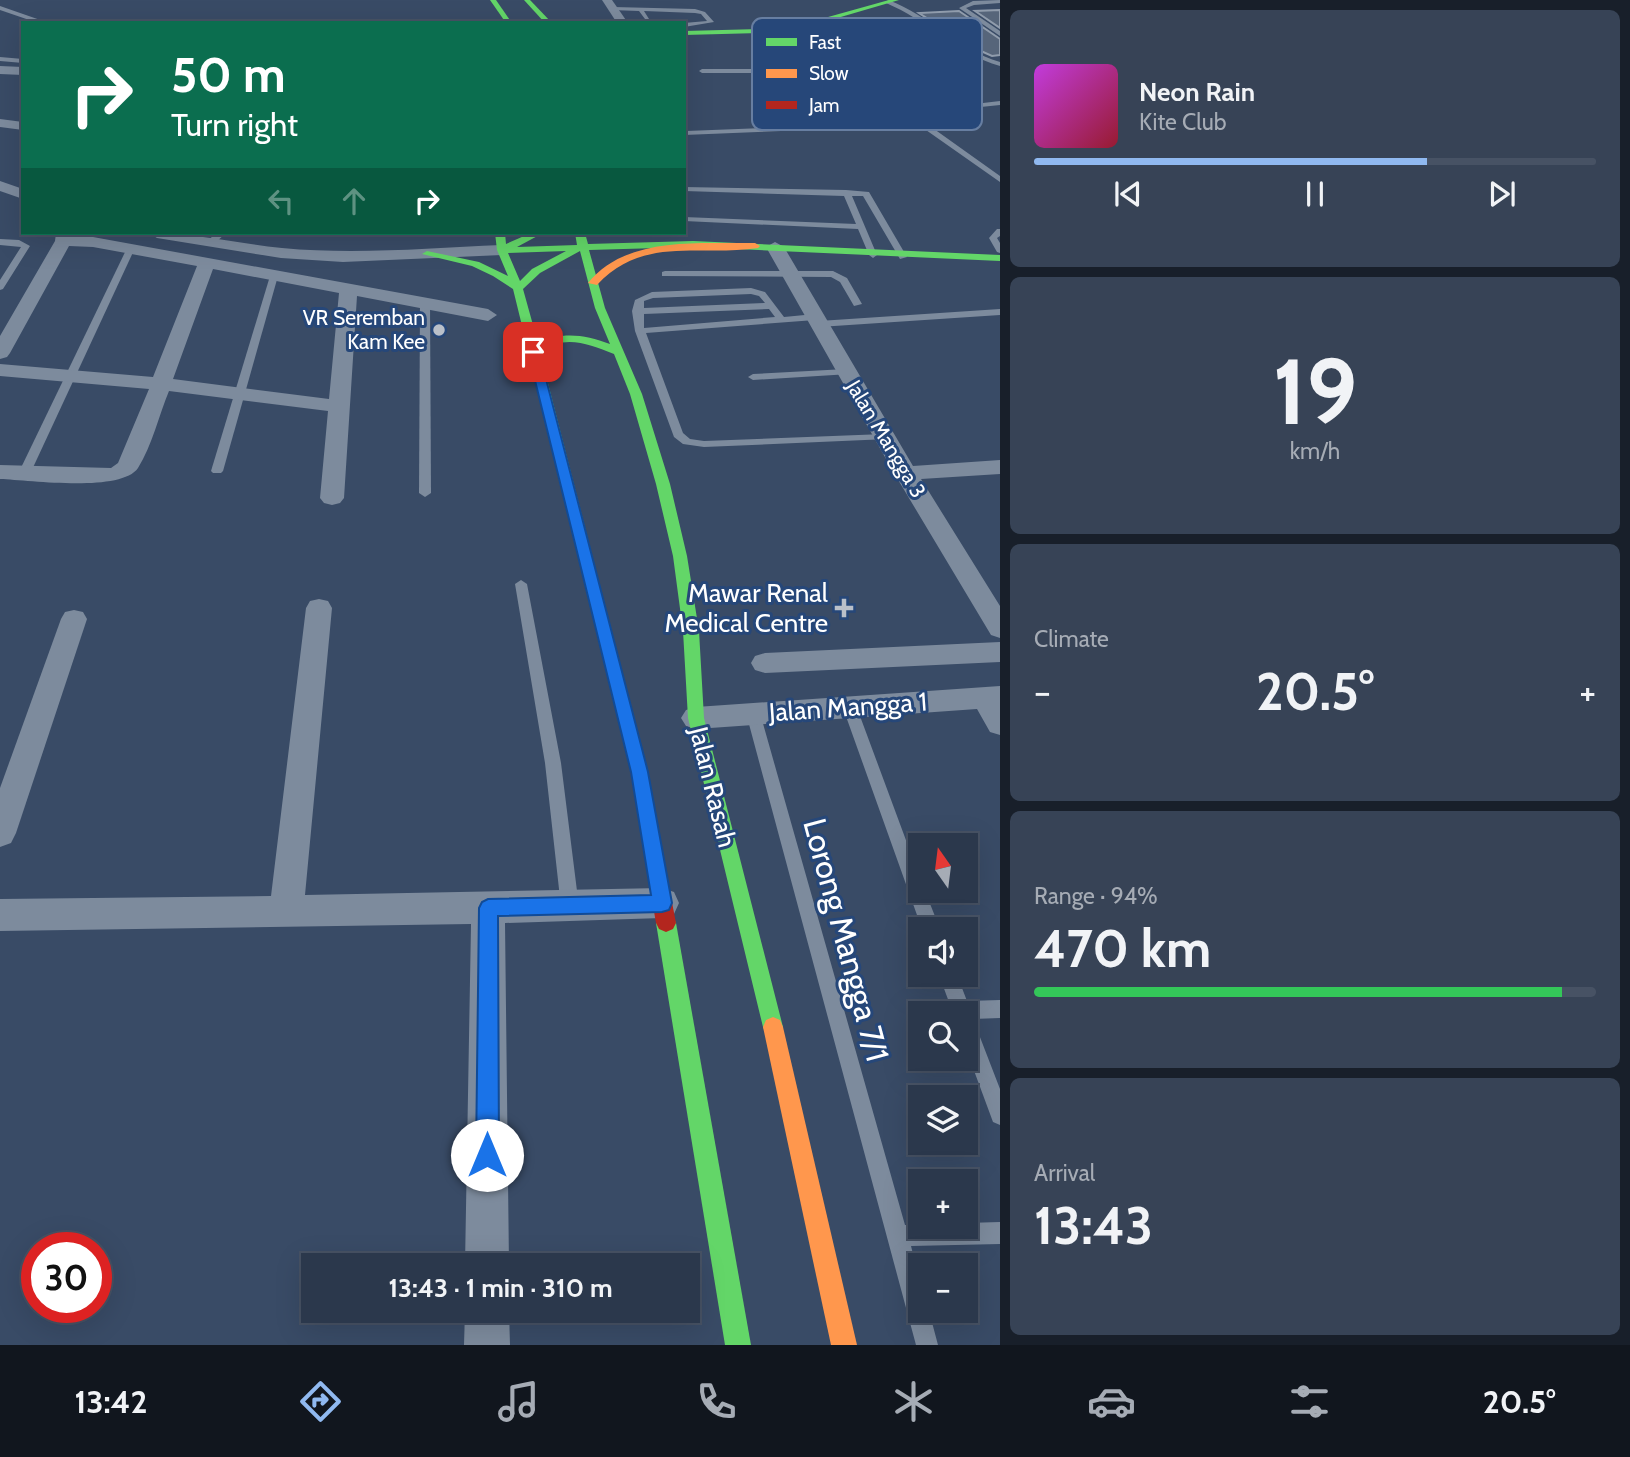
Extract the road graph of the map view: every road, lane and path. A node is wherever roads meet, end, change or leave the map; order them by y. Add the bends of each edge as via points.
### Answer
1 (493, 0) edge
2 (527, 0) edge
3 (892, 1) edge
4 (972, 1) edge
5 (1000, 1) edge
6 (610, 5) edge
7 (0, 8) edge
8 (640, 9) junction
9 (829, 18) edge
10 (920, 18) edge
11 (977, 18) edge
12 (38, 21) edge
13 (508, 21) edge
14 (547, 21) edge
15 (622, 21) edge
16 (651, 21) edge
17 (982, 22) edge
18 (686, 25) edge
19 (752, 29) edge
20 (686, 33) edge
21 (1000, 34) edge
22 (982, 58) edge
23 (0, 59) edge
24 (21, 61) edge
25 (1000, 64) edge
26 (0, 70) edge
27 (21, 71) edge
28 (702, 71) dead end
29 (752, 71) edge
30 (1000, 103) edge
31 (982, 105) edge
32 (0, 123) edge
33 (21, 126) edge
34 (766, 130) edge
35 (928, 130) edge
36 (686, 133) dead end
37 (1000, 180) edge
38 (0, 186) edge
39 (686, 189) edge
40 (846, 192) junction
41 (21, 193) edge
42 (686, 219) edge
43 (861, 227) junction
44 (1000, 231) edge
45 (187, 235) edge
46 (481, 235) edge
47 (529, 235) edge
48 (643, 235) edge
49 (64, 237) edge
50 (216, 237) edge
51 (581, 239) edge
52 (501, 241) edge
53 (0, 242) edge
54 (765, 246) junction
55 (131, 248) junction
56 (1000, 250) edge
57 (427, 254) junction
58 (873, 255) junction
59 (332, 257) junction
60 (903, 257) junction
61 (1000, 258) edge
62 (207, 263) junction
63 (789, 272) junction
64 (665, 274) dead end
65 (274, 276) junction
66 (593, 283) junction
67 (0, 288) edge
68 (518, 288) junction
69 (348, 289) junction
70 (425, 303) junction
71 (857, 304) dead end
72 (1000, 312) edge
73 (488, 315) dead end
74 (782, 320) junction
75 (817, 320) junction
76 (640, 331) junction
77 (616, 351) junction
78 (533, 352) junction
79 (0, 353) edge
80 (0, 370) edge
81 (846, 372) junction
82 (73, 375) junction
83 (753, 377) dead end
84 (161, 384) junction
85 (242, 393) junction
86 (338, 406) junction
87 (884, 437) junction
88 (1000, 467) edge
89 (218, 471) dead end
90 (0, 472) edge
91 (905, 473) junction
92 (24, 474) junction
93 (425, 493) dead end
94 (332, 498) dead end
95 (521, 584) dead end
96 (319, 608) dead end
97 (74, 619) dead end
98 (1000, 628) edge
99 (1000, 652) edge
100 (765, 663) dead end
101 (993, 698) edge
102 (850, 708) junction
103 (753, 713) junction
104 (696, 718) junction
105 (1000, 724) edge
106 (0, 833) edge
107 (662, 903) junction
108 (570, 907) junction
109 (488, 908) junction
110 (286, 911) junction
111 (0, 915) edge
112 (927, 917) edge
113 (1000, 1009) edge
114 (978, 1013) edge
115 (978, 1056) edge
116 (1000, 1115) edge
117 (1000, 1233) edge
118 (897, 1236) junction
119 (487, 1253) edge
120 (487, 1323) edge
121 (486, 1345) edge
122 (738, 1345) edge
123 (844, 1345) edge
124 (927, 1345) edge

1 - 13 main road
2 - 14 main road
3 - 9 main road
3 - 10 lane
4 - 5 lane
4 - 11 lane via 962,8
6 - 8 lane
6 - 15 street
7 - 12 lane
8 - 16 lane
8 - 18 lane via 695,11 711,22
17 - 21 lane
19 - 20 main road
22 - 25 lane
23 - 24 lane
26 - 27 street
28 - 29 lane
30 - 31 lane
32 - 33 street
34 - 36 lane
35 - 37 lane
38 - 41 street
39 - 40 lane
40 - 43 lane
40 - 60 lane via 870,197
42 - 43 lane
43 - 58 lane
44 - 56 lane via 993,241
45 - 50 street
46 - 57 main road
47 - 52 main road
48 - 54 main road
49 - 55 street
49 - 79 street
50 - 59 street via 281,253
51 - 52 main road
51 - 54 main road
51 - 66 main road, Jalan Rasah
51 - 68 main road
52 - 57 street
52 - 68 main road
53 - 67 lane via 26,246
54 - 58 main road
54 - 63 street, Jalan Mangga 3
54 - 66 main road via 644,252 614,261
55 - 62 street
55 - 82 lane
57 - 59 street
57 - 68 main road via 481,262
58 - 60 main road
59 - 70 street via 356,273 423,286
60 - 61 main road
62 - 65 street
62 - 84 street
63 - 64 lane
63 - 71 lane via 840,276
63 - 75 street, Jalan Mangga 3
65 - 69 street
65 - 85 lane
66 - 77 main road, Jalan Rasah
68 - 78 main road
69 - 70 street
69 - 86 street
70 - 73 street
70 - 93 lane
72 - 75 lane
74 - 75 lane
74 - 76 lane
74 - 76 lane via 762,295 751,291 652,295 640,300
75 - 81 street, Jalan Mangga 3
76 - 87 lane via 678,435 687,442
77 - 78 main road via 562,337 542,342
77 - 104 main road, Jalan Rasah via 636,394 680,556 691,631
78 - 107 main road via 640,772
80 - 82 street
81 - 83 lane
81 - 87 street, Jalan Mangga 3
82 - 84 street
82 - 92 lane
84 - 85 street
84 - 92 street via 124,470 106,476
85 - 86 street
85 - 89 lane
86 - 94 street
87 - 91 street, Jalan Mangga 3
88 - 91 street
90 - 92 street
91 - 98 street, Jalan Mangga 3
95 - 108 lane via 553,763
96 - 110 street
97 - 106 street
99 - 100 street
101 - 102 street, Jalan Mangga 1
101 - 105 street
102 - 103 street, Jalan Mangga 1
102 - 112 lane
103 - 104 street, Jalan Mangga 1
103 - 118 lane, Lorong Mangga 7/1
104 - 123 main road, Jalan Rasah via 778,1047
107 - 108 street
107 - 122 main road
108 - 109 street
109 - 110 street
109 - 119 street
110 - 111 street
113 - 114 lane
115 - 116 lane
117 - 118 lane
118 - 124 lane, Lorong Mangga 7/1
120 - 121 street

